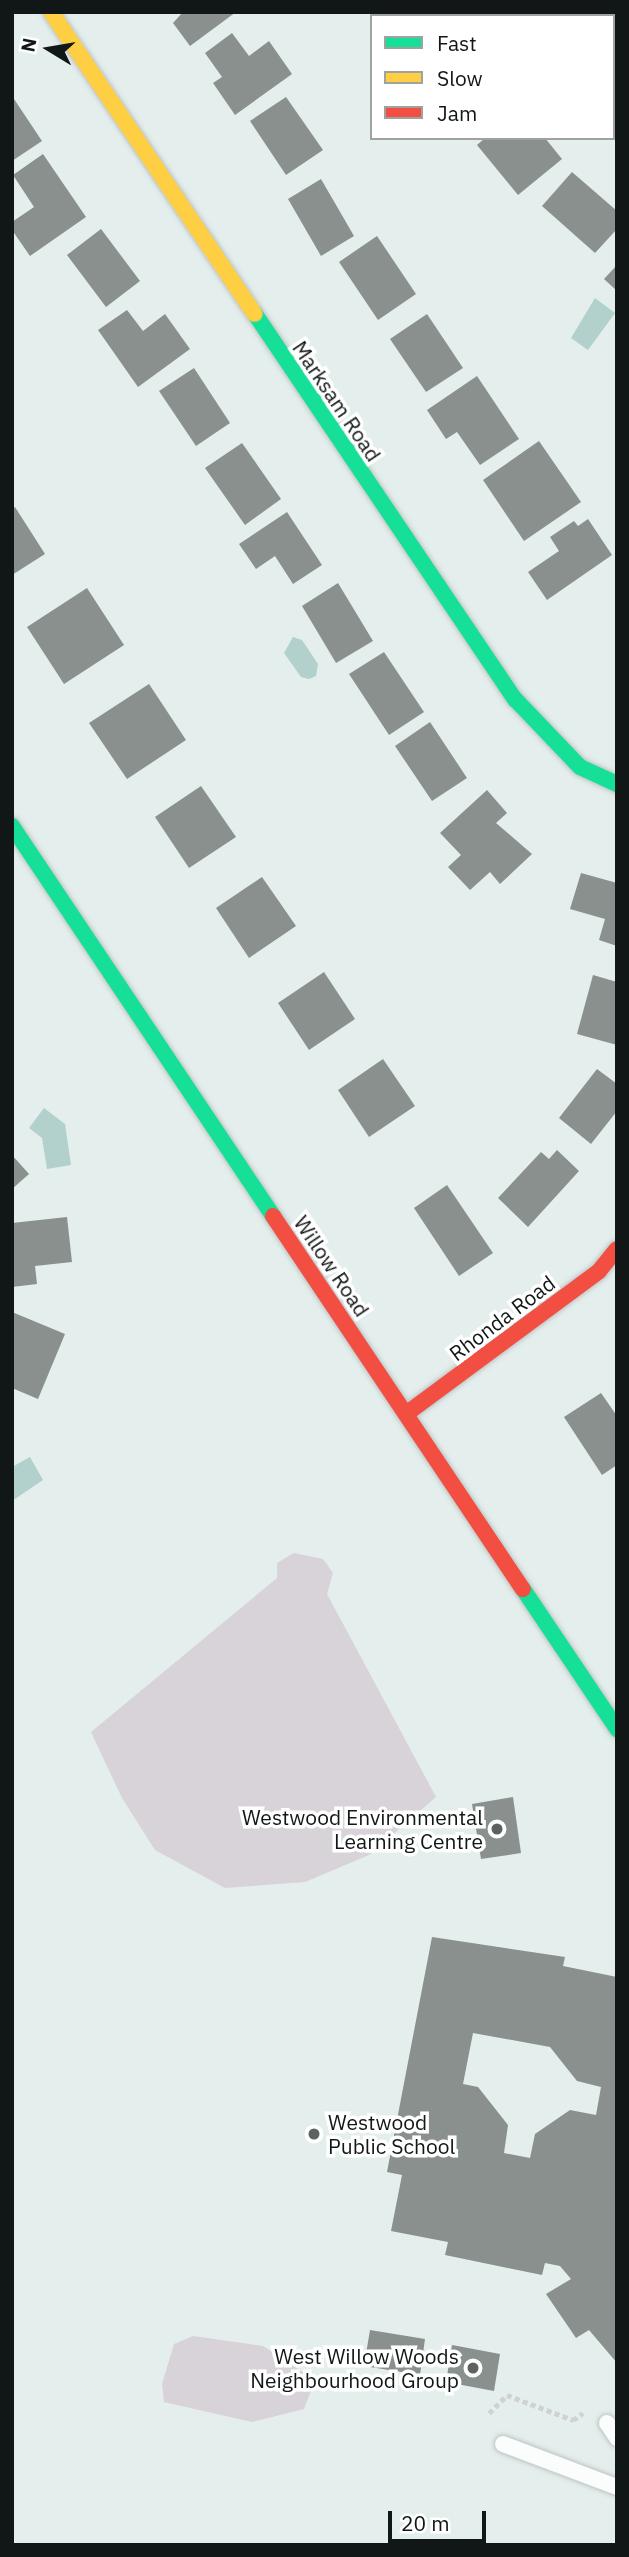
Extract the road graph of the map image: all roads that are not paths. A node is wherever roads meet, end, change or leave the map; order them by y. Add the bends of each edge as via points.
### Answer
1 (51, 12) edge
2 (617, 785) edge
3 (12, 826) edge
4 (617, 1249) edge
5 (406, 1414) junction
6 (617, 1729) edge
7 (607, 2423) dead end
8 (617, 2438) edge
9 (503, 2444) dead end
10 (617, 2487) edge

1 - 2 street, Marksam Road via 515,699 580,766
3 - 5 street, Willow Road
4 - 5 street, Rhonda Road via 589,1279
5 - 6 street, Willow Road
7 - 8 lane
9 - 10 lane

